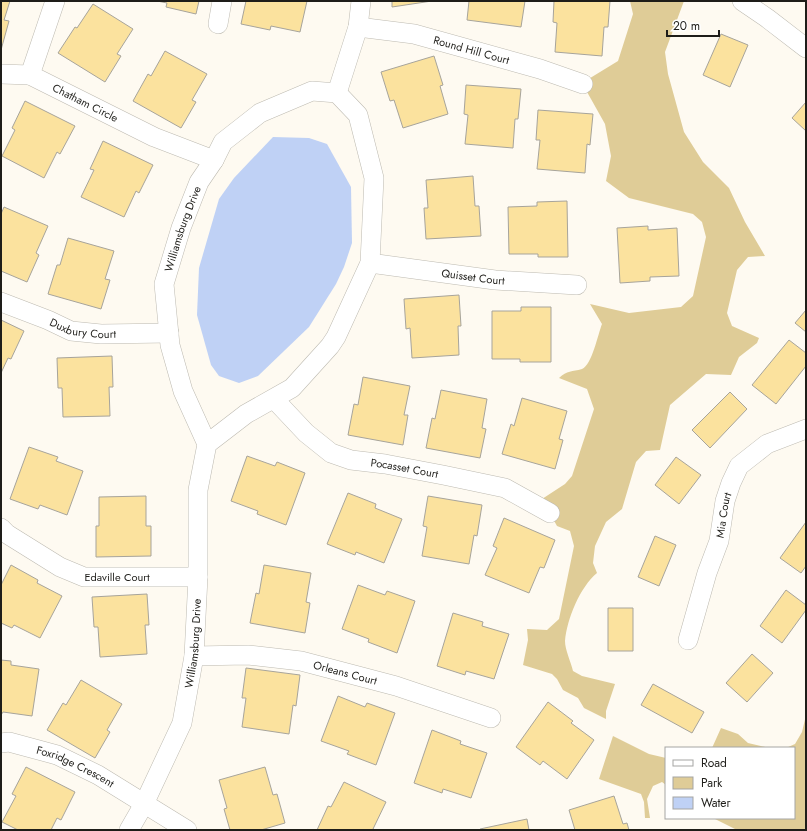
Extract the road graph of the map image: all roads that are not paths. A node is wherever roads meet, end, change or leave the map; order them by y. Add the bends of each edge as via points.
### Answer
1 (55, 1) edge
2 (222, 1) edge
3 (361, 1) edge
4 (742, 1) edge
5 (218, 24) dead end
6 (358, 27) junction
7 (806, 48) edge
8 (1, 74) edge
9 (30, 75) junction
10 (583, 84) dead end
11 (337, 93) junction
12 (214, 160) junction
13 (370, 263) junction
14 (578, 285) dead end
15 (1, 302) edge
16 (169, 333) junction
17 (274, 399) junction
18 (806, 429) edge
19 (207, 444) junction
20 (550, 514) dead end
21 (1, 528) edge
22 (198, 577) junction
23 (688, 640) dead end
24 (194, 656) junction
25 (491, 718) dead end
26 (1, 742) edge
27 (144, 804) junction
28 (129, 830) edge
29 (187, 830) edge

1 - 9 street
2 - 5 street
3 - 6 street
4 - 7 street
6 - 10 street, Round Hill Court via 414,34 540,69
6 - 11 street
8 - 9 street
9 - 12 street, Chatham Circle via 154,138
11 - 12 street, Williamsburg Drive via 312,91 260,113 223,142
11 - 13 street via 358,115 374,178
12 - 16 street, Williamsburg Drive via 199,182 181,228 164,284
13 - 14 street, Quisset Court via 495,280
13 - 17 street via 336,338 292,388
15 - 16 street, Duxbury Court via 71,331 101,334
16 - 19 street, Williamsburg Drive via 183,391
17 - 19 street via 246,414
17 - 20 street, Pocasset Court via 306,433 332,453 351,460 414,469 505,488
18 - 23 street, Mia Court via 767,444 739,466 731,483 719,541
19 - 22 street, Williamsburg Drive via 198,490
21 - 22 street, Edaville Court via 60,567 84,577
22 - 24 street, Williamsburg Drive
24 - 25 street, Orleans Court via 248,655 301,661 396,686
24 - 27 street, Williamsburg Drive via 182,723
26 - 27 street, Foxridge Crescent via 57,755 98,775
27 - 28 street, Williamsburg Drive
27 - 29 street, Foxridge Crescent

